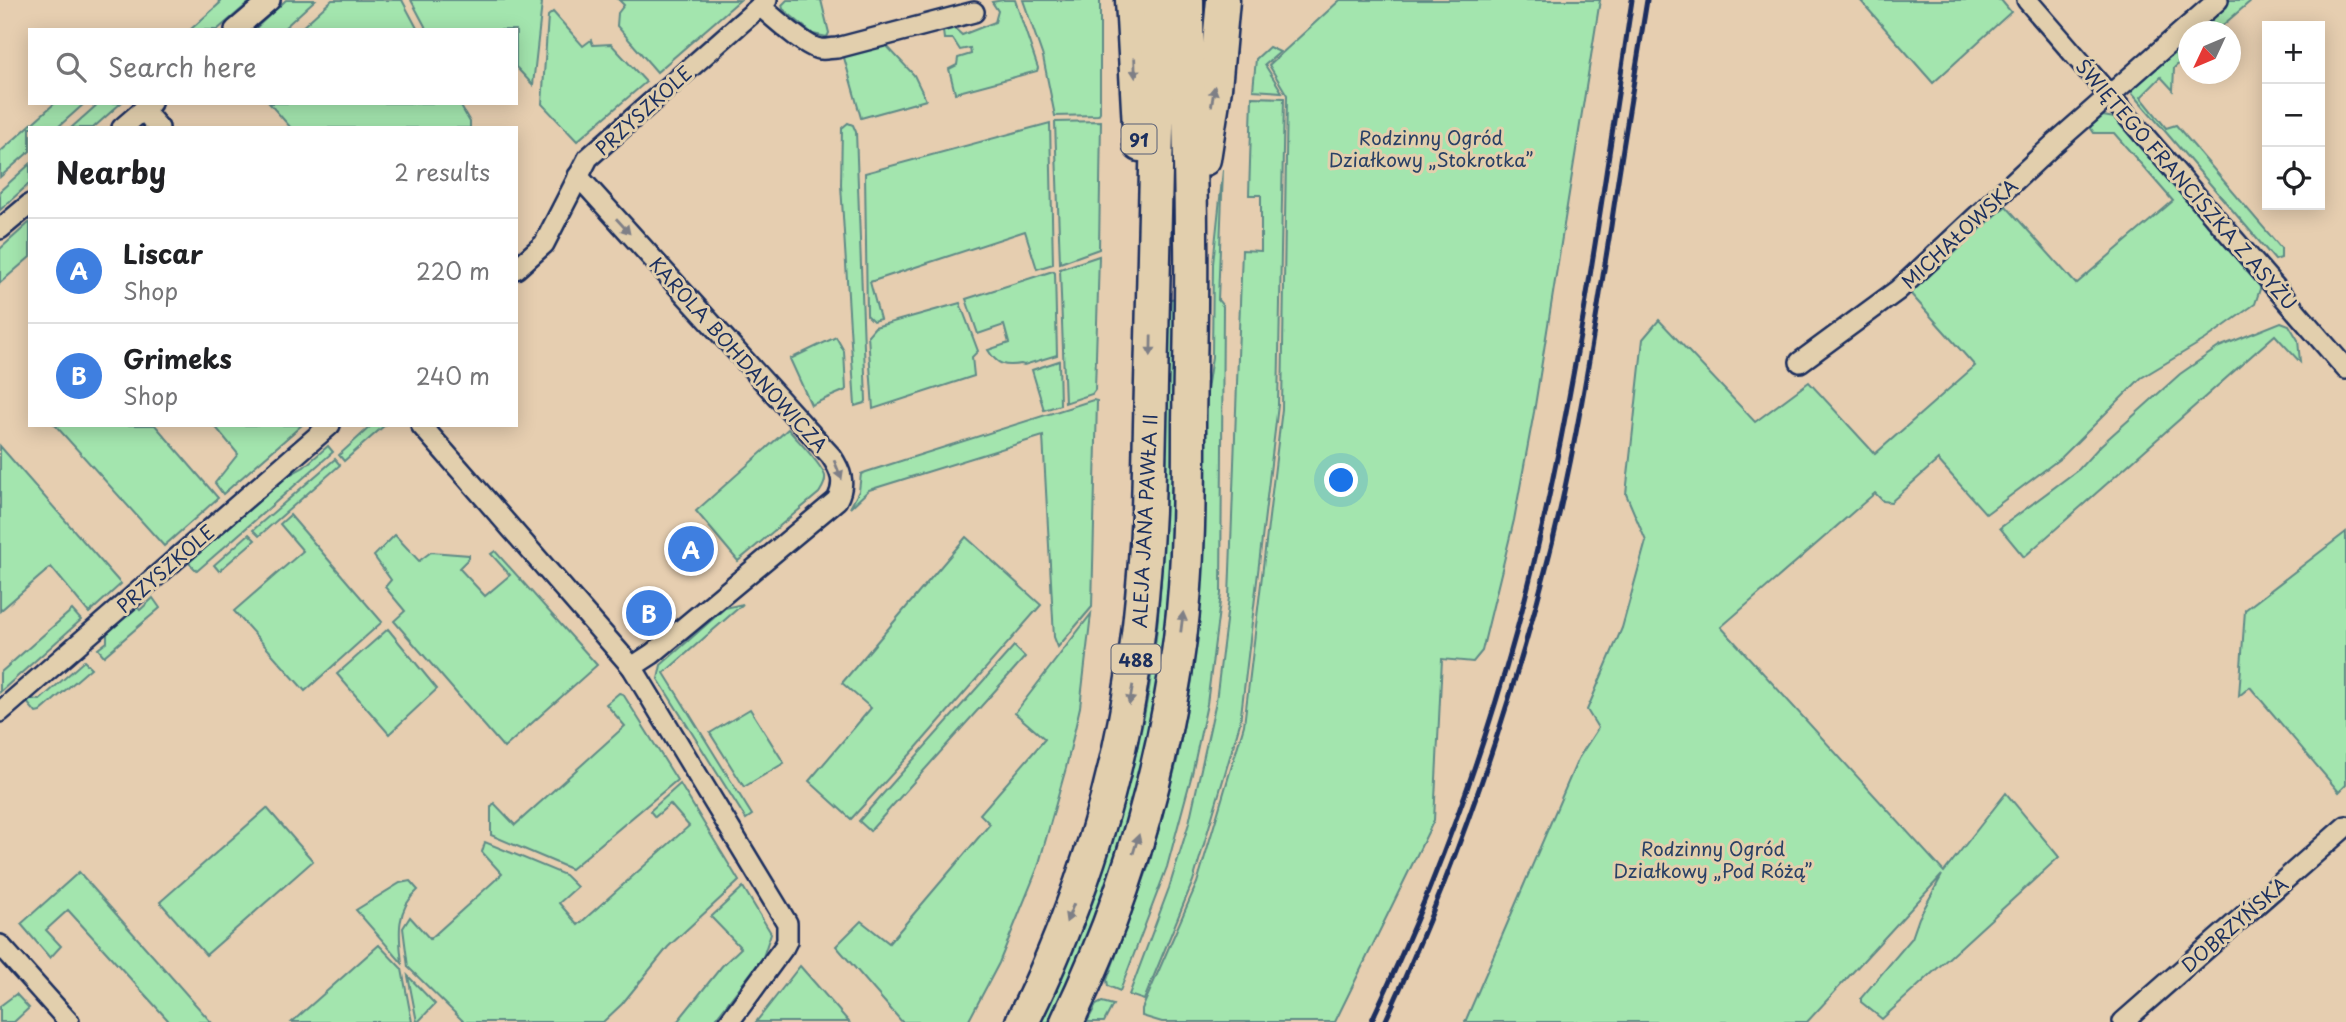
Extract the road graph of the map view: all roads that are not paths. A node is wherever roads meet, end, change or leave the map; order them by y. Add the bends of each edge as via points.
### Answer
1 (270, 0) edge
2 (1132, 0) edge
3 (1160, 0) edge
4 (1187, 0) edge
5 (1223, 0) edge
6 (2027, 0) edge
7 (2218, 0) edge
8 (763, 3) edge
9 (974, 12) dead end
10 (237, 28) edge
11 (2110, 94) junction
12 (147, 107) edge
13 (124, 126) edge
14 (158, 126) edge
15 (578, 176) junction
16 (28, 206) edge
17 (0, 229) edge
18 (1191, 236) junction
19 (518, 267) edge
20 (1152, 277) junction
21 (1800, 362) dead end
22 (2346, 369) edge
23 (328, 427) edge
24 (423, 427) edge
25 (632, 667) junction
26 (0, 712) edge
27 (2346, 826) edge
28 (0, 945) edge
29 (69, 1022) edge
30 (729, 1022) edge
31 (1022, 1022) edge
32 (1067, 1022) edge
33 (2123, 1022) edge

1 - 10 street
2 -> 20 main road, 91
3 - 20 main road, ALEJA JANA PAWŁA II / 488
4 - 18 main road, ALEJA JANA PAWŁA II / 488
18 -> 5 main road via 1215,88
6 - 11 street, ŚWIĘTEGO FRANCISZKA Z ASYŻU
7 - 11 street, MICHAŁOWSKA
8 - 9 street via 777,21 820,49
8 - 15 street, PRZYSZKOLE via 588,158
11 - 21 street, MICHAŁOWSKA via 1898,290
11 - 22 street, ŚWIĘTEGO FRANCISZKA Z ASYŻU
12 - 13 street
12 - 14 street
15 - 19 street, PRZYSZKOLE via 544,244
15 -> 25 street, KAROLA BOHDANOWICZA via 831,456 842,478 836,500
16 - 17 street
32 -> 18 main road, ALEJA JANA PAWŁA II / 488 via 1121,893 1151,792 1171,695 1188,533
20 -> 31 main road, ALEJA JANA PAWŁA II / 488 via 1146,547 1134,678 1094,846 1055,951
23 - 26 street, PRZYSZKOLE
24 - 25 street
25 - 30 street via 788,923 787,941 779,956
27 - 33 street, DOBRZYŃSKA
28 - 29 street

